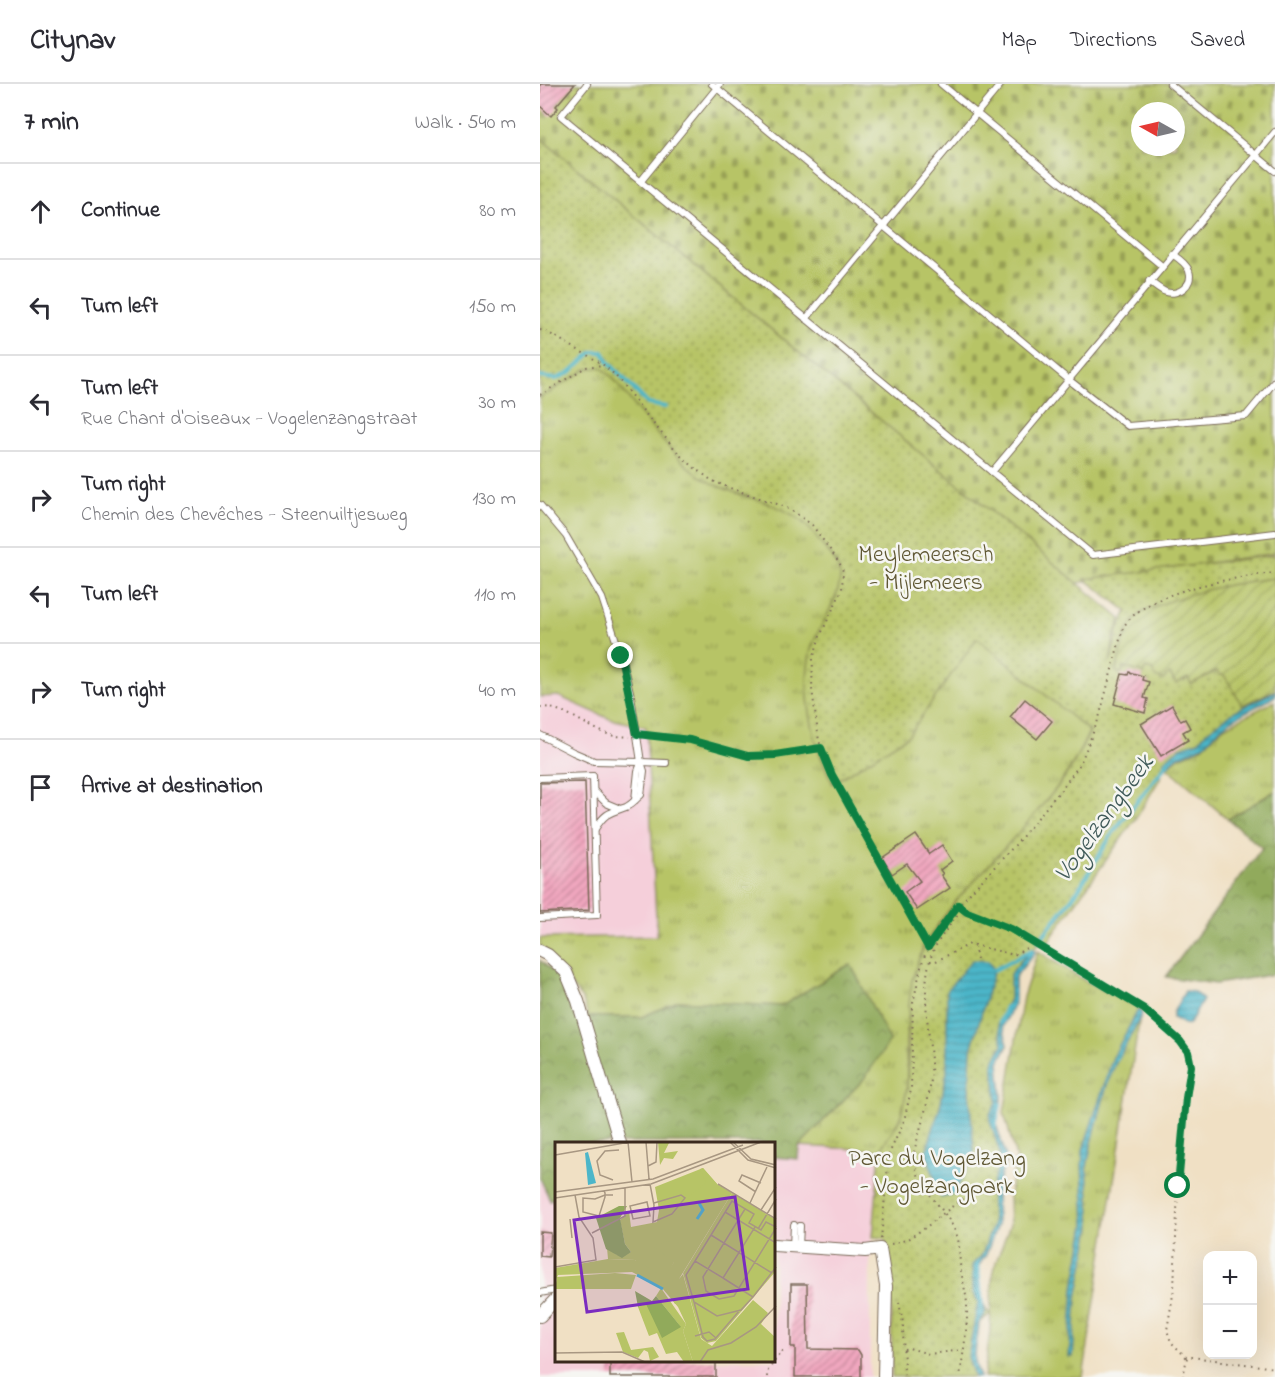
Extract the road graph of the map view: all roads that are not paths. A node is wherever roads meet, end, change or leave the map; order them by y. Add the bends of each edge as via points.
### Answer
1 (587, 84) edge
2 (941, 84) edge
3 (1001, 84) edge
4 (1170, 84) edge
5 (716, 85) edge
6 (976, 113) junction
7 (1275, 132) edge
8 (1256, 155) junction
9 (1275, 171) edge
10 (641, 181) junction
11 (883, 226) junction
12 (1172, 254) junction
13 (1162, 266) junction
14 (1149, 281) junction
15 (806, 319) junction
16 (1068, 380) junction
17 (1275, 381) edge
18 (992, 472) junction
19 (540, 505) edge
20 (1275, 533) edge
21 (540, 735) edge
22 (641, 762) junction
23 (666, 763) dead end
24 (540, 778) edge
25 (594, 791) junction
26 (618, 808) junction
27 (595, 830) junction
28 (540, 918) edge
29 (540, 951) edge
30 (620, 1142) edge
31 (797, 1226) dead end
32 (776, 1245) edge
33 (796, 1247) junction
34 (555, 1290) edge
35 (540, 1293) edge
36 (555, 1300) edge
37 (540, 1316) edge
38 (884, 1377) edge

1 - 10 lane via 561,116
2 - 6 lane
3 - 6 lane
4 - 8 lane
5 - 10 lane
5 - 11 lane
6 - 11 lane
6 - 13 lane
7 - 8 lane
8 - 9 lane
8 - 12 lane
10 - 15 lane
11 - 15 lane
11 - 16 lane
12 - 13 lane
12 - 14 lane via 1190,272 1189,283 1181,292 1172,293
13 - 14 lane
14 - 16 lane
15 - 18 lane
16 - 17 lane via 1128,426 1246,416
16 - 18 lane
18 - 20 lane via 1093,555
19 - 22 lane via 566,536 603,598 621,656
21 - 22 lane via 594,761
22 - 23 lane
22 - 26 lane via 641,795 627,807
24 - 25 lane via 593,776
25 - 26 lane
25 - 27 lane
26 - 27 lane via 603,816
27 - 28 lane via 597,915
29 - 30 street via 566,972
31 - 33 lane
32 - 33 street
33 - 38 street via 880,1249 885,1286
34 - 35 lane
36 - 37 street

